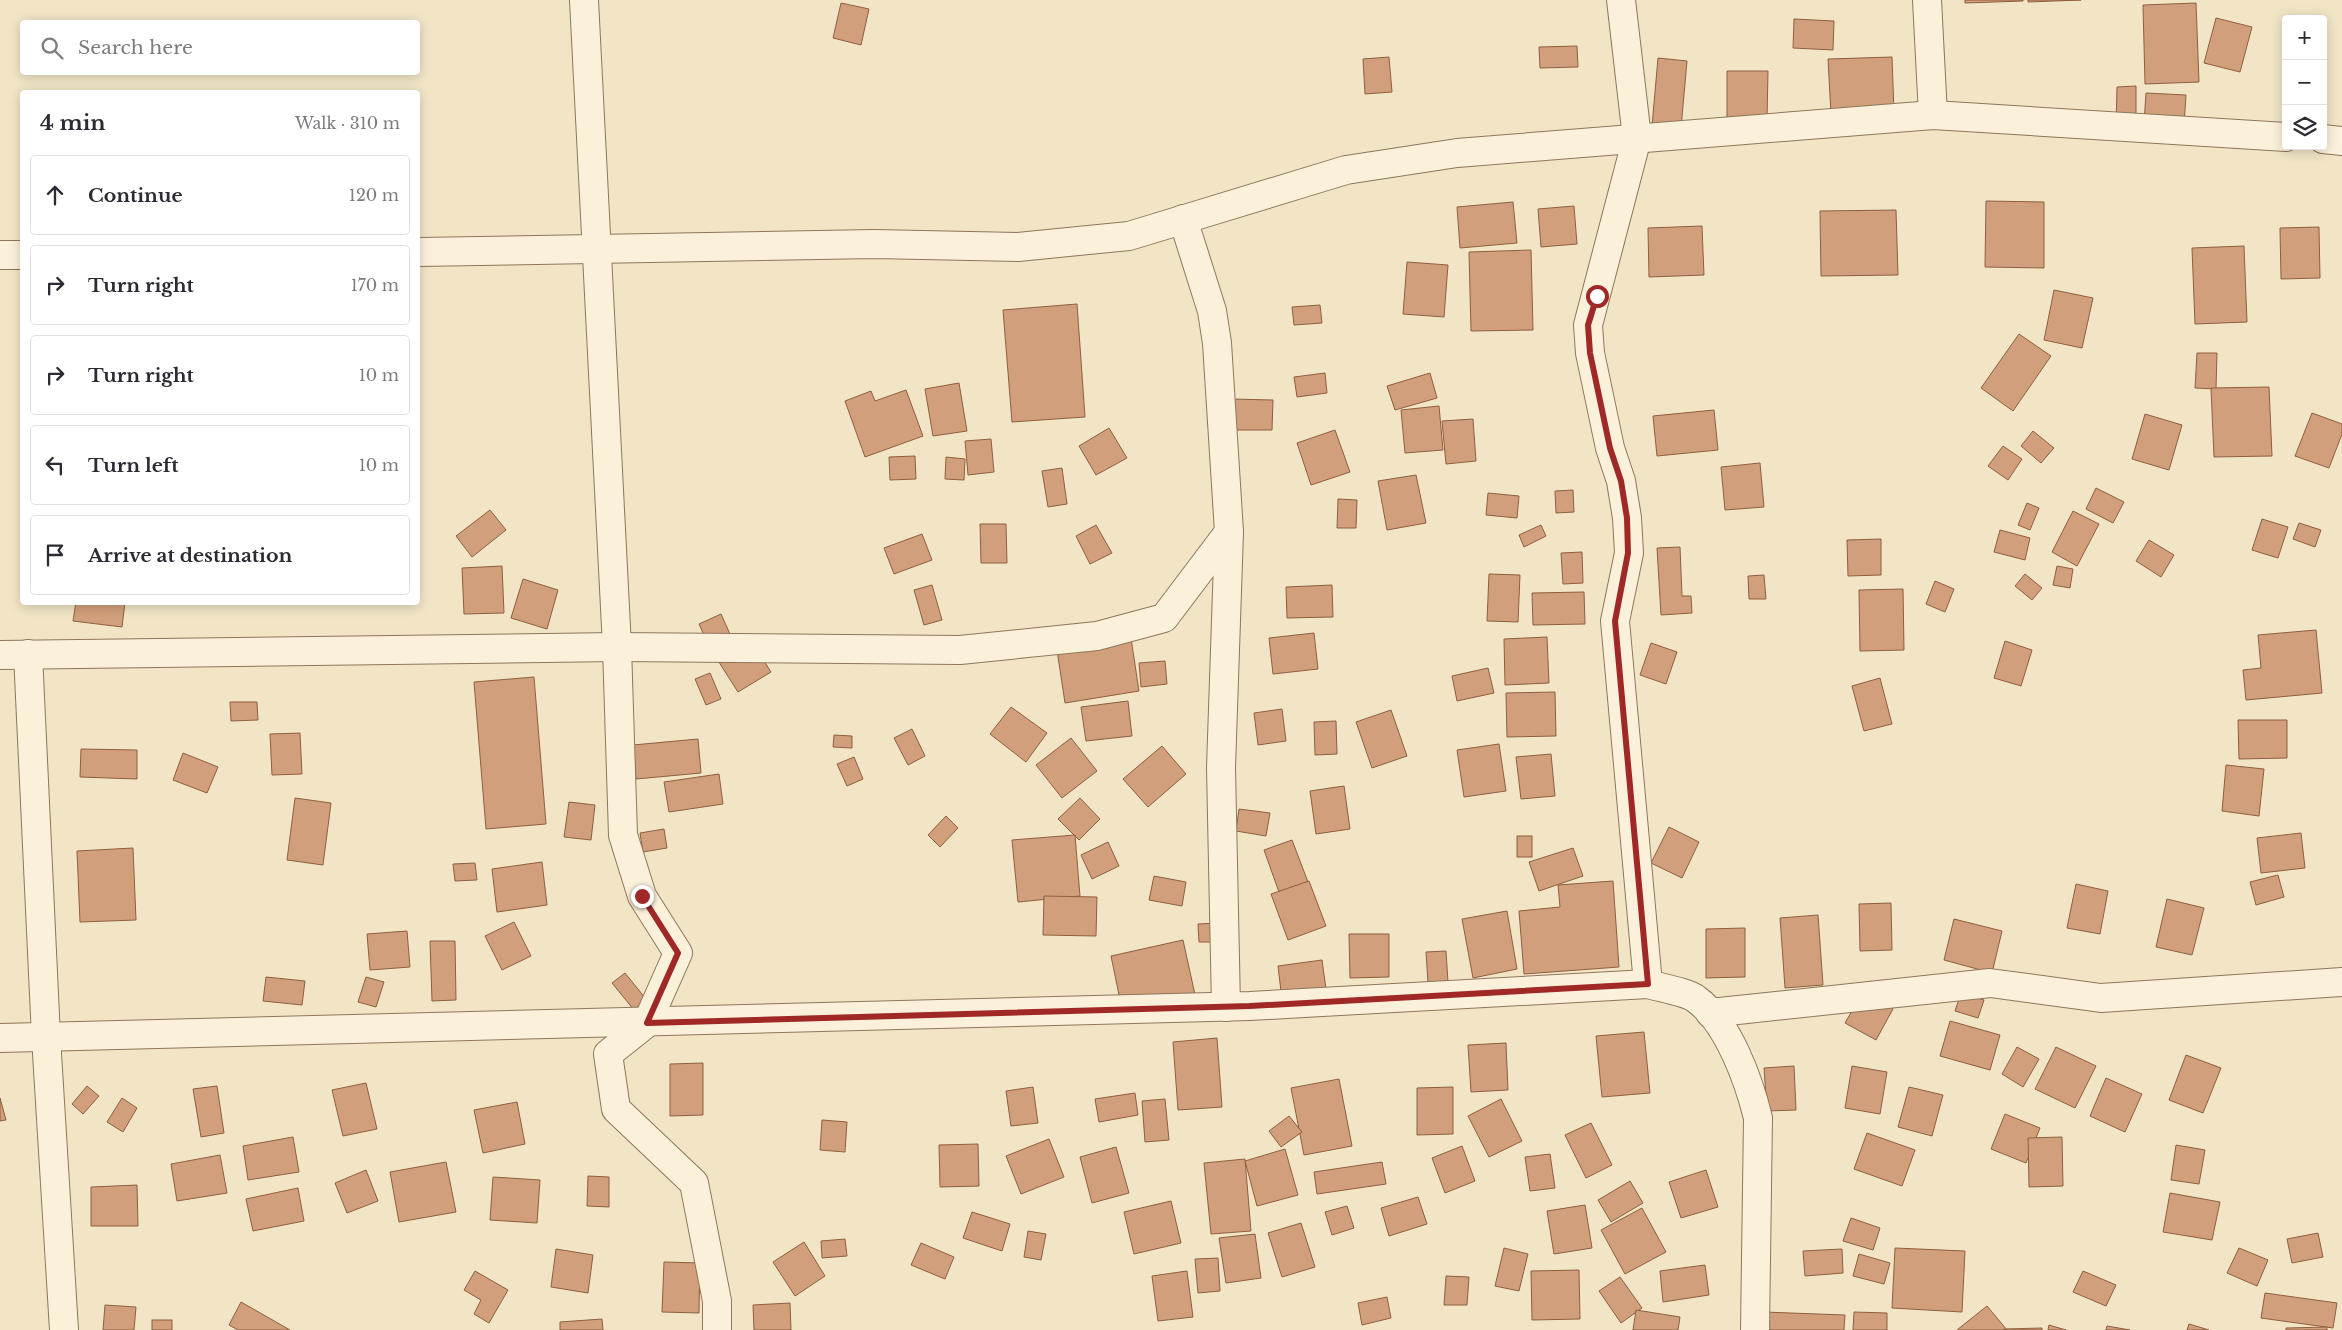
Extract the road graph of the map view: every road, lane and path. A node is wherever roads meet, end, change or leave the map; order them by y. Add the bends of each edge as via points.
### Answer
1 (584, 0) edge
2 (1621, 0) edge
3 (1927, 0) edge
4 (1933, 115) junction
5 (2282, 137) edge
6 (1637, 138) junction
7 (2327, 139) edge
8 (2342, 140) edge
9 (1183, 219) junction
10 (597, 250) junction
11 (420, 252) edge
12 (0, 255) edge
13 (20, 255) edge
14 (1229, 532) junction
15 (617, 647) junction
16 (0, 654) edge
17 (28, 654) junction
18 (2342, 982) edge
19 (1648, 984) junction
20 (1226, 1007) junction
21 (1710, 1013) junction
22 (647, 1023) junction
23 (46, 1037) junction
24 (0, 1038) edge
25 (64, 1330) edge
26 (717, 1330) edge
27 (1755, 1330) edge

1 - 10 street
2 - 6 street
3 - 4 street
4 - 5 street
4 - 6 street
6 - 9 street via 1457,152 1346,170
6 - 19 street via 1588,325 1590,353 1627,518 1628,553 1615,621
7 - 8 street
9 - 10 street via 1129,236 1018,247 874,244
9 - 14 street via 1212,311 1218,343
10 - 11 street
10 - 15 street
12 - 13 street
14 - 15 street via 1164,618 1098,636 960,650
14 - 20 street via 1221,768
15 - 17 street
15 - 22 street via 623,835 642,896 678,953
16 - 17 street
17 - 23 street
18 - 21 street via 2101,998 1990,983
19 - 20 street
19 - 21 street via 1695,998
20 - 22 street
21 - 27 street via 1733,1047 1753,1096 1758,1118
22 - 23 street
22 - 26 street via 608,1054 616,1109 694,1183 717,1301
23 - 24 street
23 - 25 street

